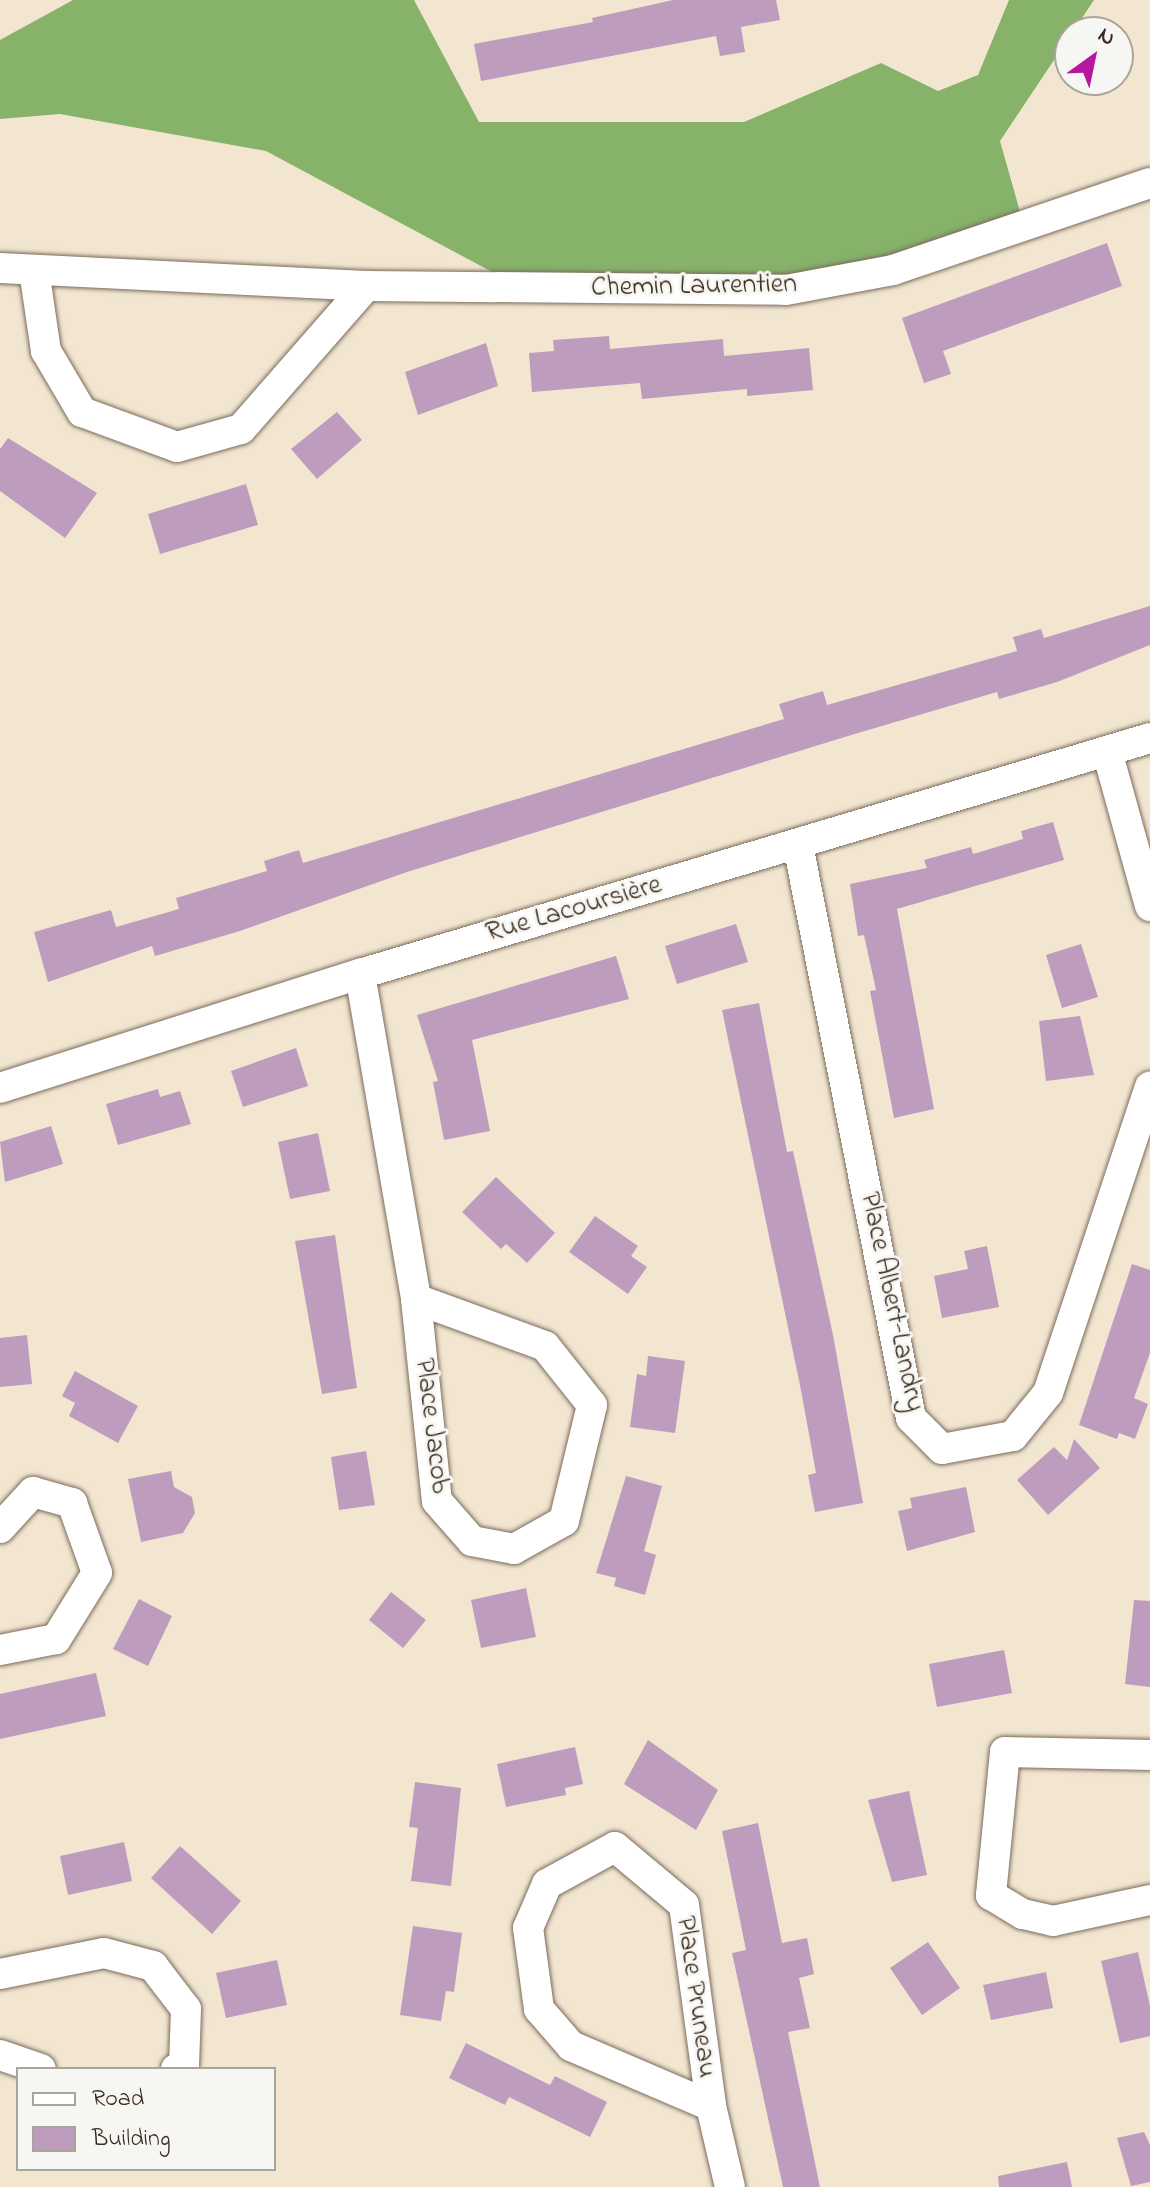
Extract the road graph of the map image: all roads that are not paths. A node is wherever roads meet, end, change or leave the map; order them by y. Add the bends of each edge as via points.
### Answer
1 (1150, 183) edge
2 (0, 268) edge
3 (34, 270) junction
4 (366, 286) junction
5 (1150, 738) edge
6 (1107, 751) junction
7 (798, 845) junction
8 (1150, 906) edge
9 (360, 974) junction
10 (1150, 1087) edge
11 (0, 1088) edge
12 (416, 1299) junction
13 (0, 1528) edge
14 (0, 1650) edge
15 (1150, 1755) edge
16 (1150, 1900) edge
17 (0, 1974) edge
18 (0, 2055) edge
19 (35, 2067) edge
20 (180, 2067) edge
21 (711, 2106) junction
22 (730, 2187) edge

1 - 4 street, Chemin Laurentien via 893,270 786,290
2 - 3 street, Chemin Laurentien
3 - 4 street, Chemin Laurentien
3 - 4 street via 46,351 82,412 177,447 241,429
5 - 6 street, Rue Lacoursière
6 - 7 street, Rue Lacoursière
6 - 8 street
7 - 9 street, Rue Lacoursière
7 - 10 street, Place Albert-Landry via 911,1418 942,1449 1013,1436 1048,1393
9 - 11 street, Rue Lacoursière
9 - 12 street, Place Jacob
12 - 12 street, Place Jacob via 437,1501 472,1541 514,1549 564,1521 592,1405 545,1346
13 - 14 street via 33,1492 72,1503 97,1573 56,1639
15 - 16 street via 1005,1752 991,1895 1023,1914 1053,1921
17 - 20 street via 104,1953 153,1966 186,2009
18 - 19 street
21 - 21 street, Place Pruneau via 684,1905 615,1847 547,1884 528,1928 539,2009 571,2046
21 - 22 street, Place Pruneau

